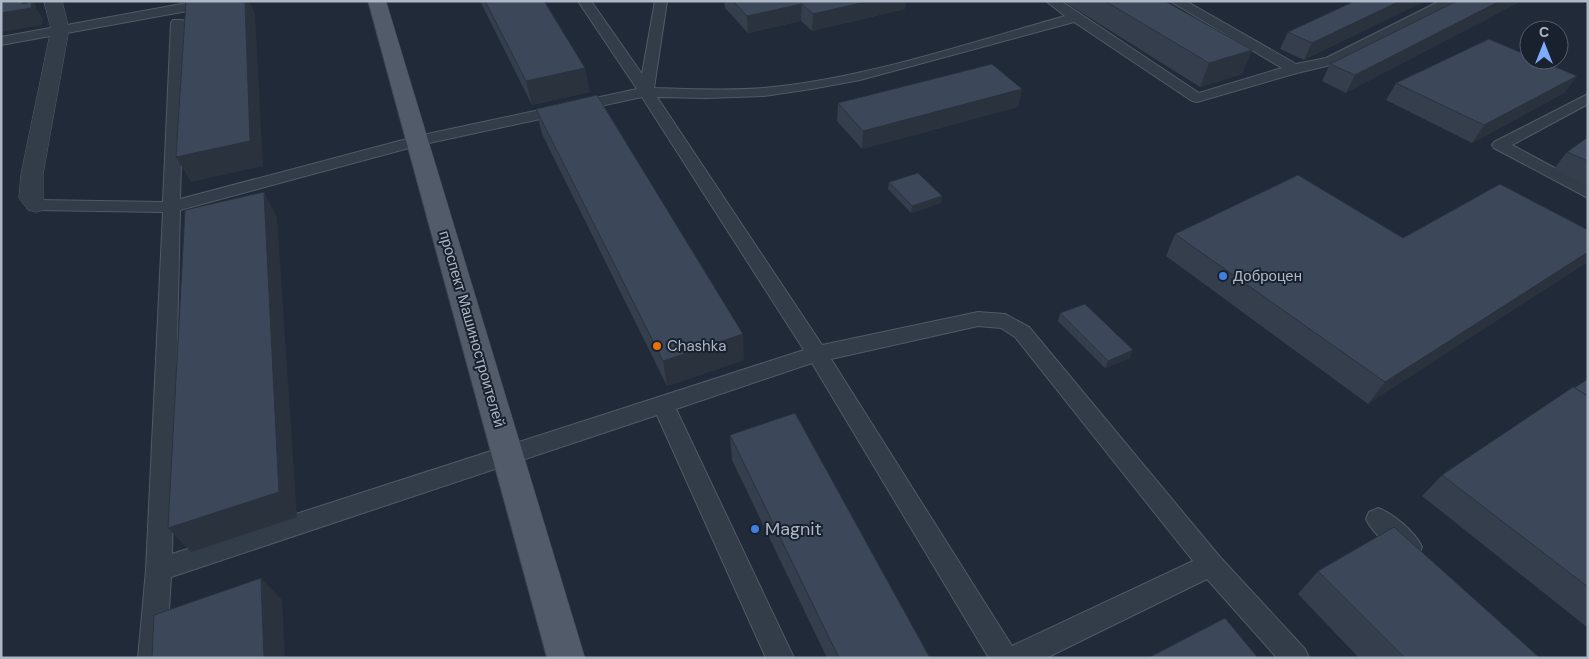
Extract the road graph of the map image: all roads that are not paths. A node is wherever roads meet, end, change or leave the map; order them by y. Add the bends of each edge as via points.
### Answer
1 (53, 1) edge
2 (220, 1) edge
3 (378, 1) edge
4 (584, 1) edge
5 (661, 1) edge
6 (1052, 1) edge
7 (1176, 1) edge
8 (1450, 1) edge
9 (178, 12) edge
10 (1076, 17) junction
11 (60, 29) junction
12 (1, 41) edge
13 (1294, 69) junction
14 (646, 92) junction
15 (1588, 98) edge
16 (418, 141) junction
17 (1588, 193) edge
18 (36, 205) joint
19 (171, 207) junction
20 (818, 354) junction
21 (663, 405) junction
22 (508, 456) junction
23 (1378, 519) dead end
24 (1212, 565) junction
25 (1430, 565) edge
26 (159, 570) junction
27 (152, 658) edge
28 (566, 658) edge
29 (780, 658) edge
30 (1004, 658) edge
31 (1018, 658) edge
32 (1295, 658) edge

1 - 11 street
2 - 9 lane
3 - 16 main road, проспект Машиностроителей
4 - 14 lane
5 - 14 lane
6 - 10 lane
7 - 13 lane
8 - 13 lane via 1330,61
9 - 11 lane
9 - 19 lane
10 - 13 lane via 1197,98
10 - 14 lane via 855,77 811,85 764,92
11 - 12 lane
11 - 18 street via 32,174 31,198
14 - 16 lane
14 - 20 lane
15 - 17 lane via 1500,145
16 - 19 lane
16 - 22 main road, проспект Машиностроителей
18 - 19 lane
19 - 26 lane
20 - 21 lane
20 - 24 lane via 978,319 1006,321 1022,332
20 - 30 lane
21 - 22 lane
21 - 29 lane
22 - 26 lane
22 - 28 main road, проспект Машиностроителей
23 - 25 lane
24 - 31 lane
24 - 32 lane
26 - 27 lane

